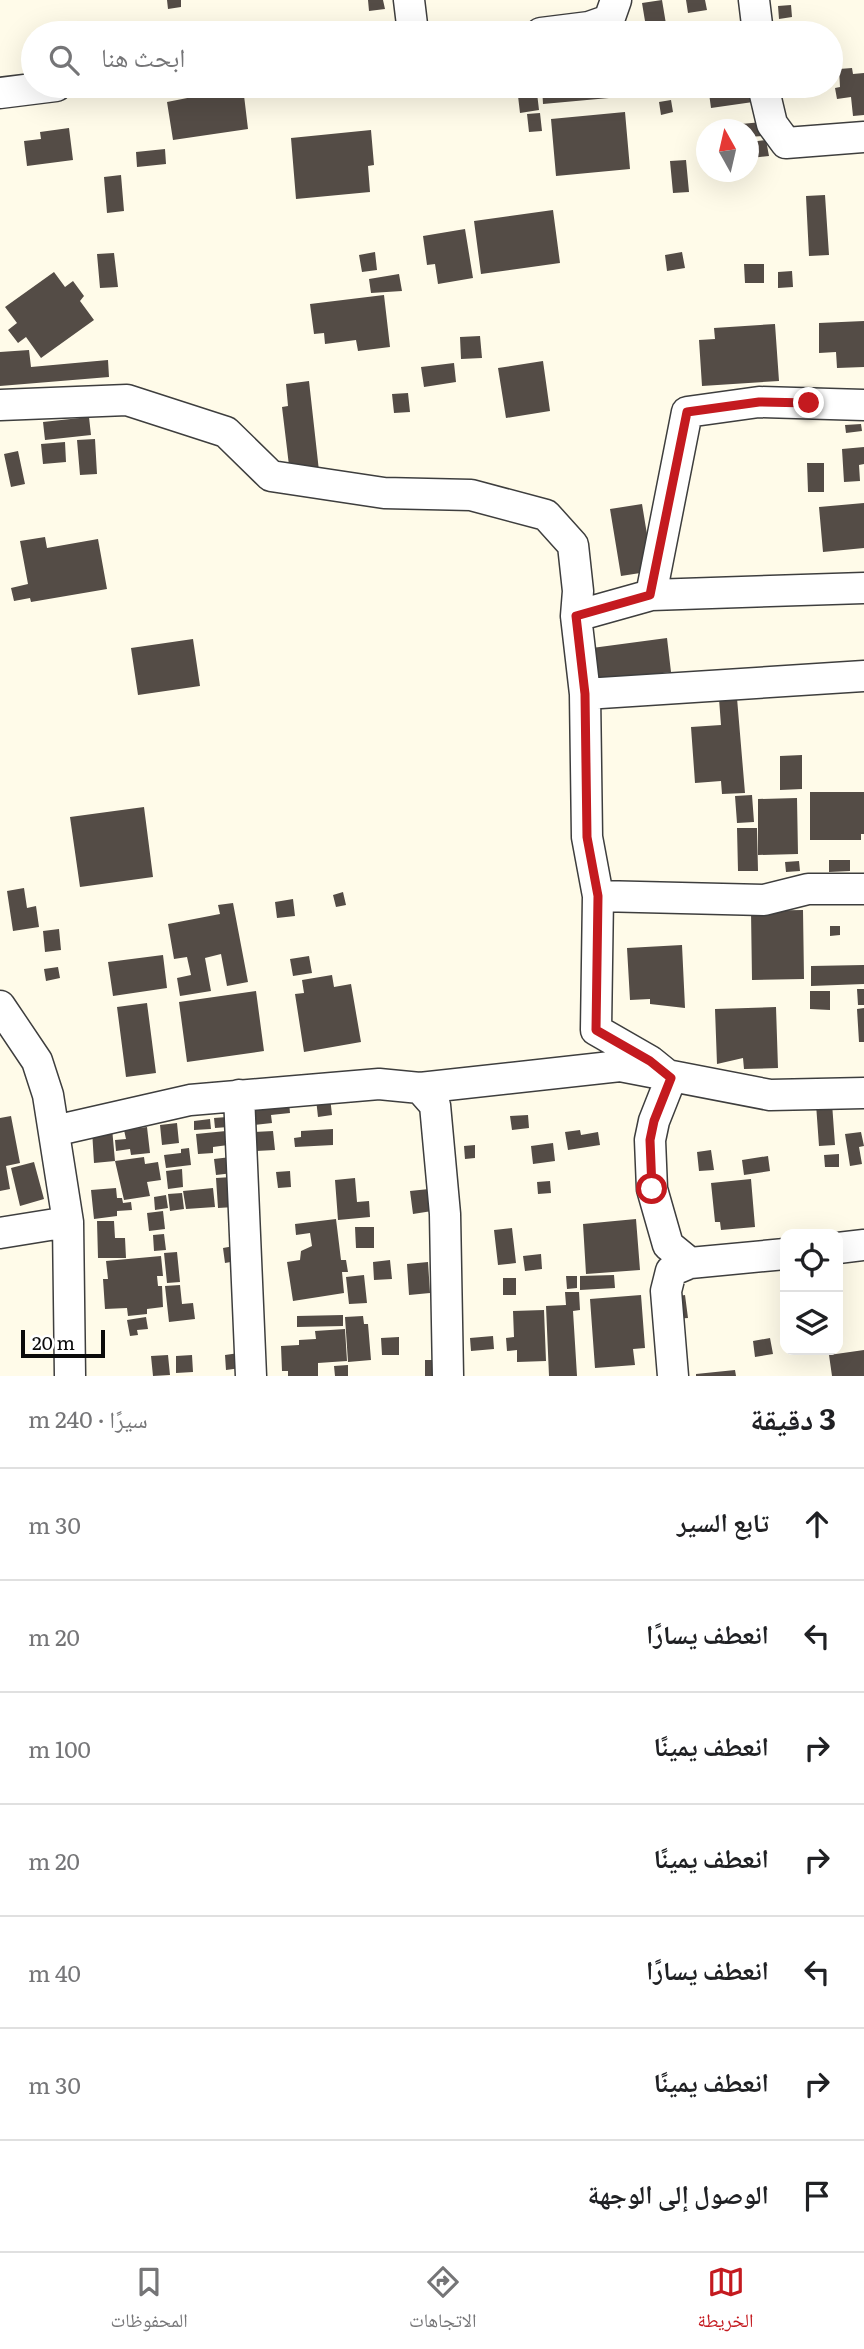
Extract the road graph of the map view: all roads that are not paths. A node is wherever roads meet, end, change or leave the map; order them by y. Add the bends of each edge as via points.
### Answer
1 (409, 0) edge
2 (616, 0) edge
3 (754, 0) edge
4 (412, 21) edge
5 (607, 21) edge
6 (757, 21) edge
7 (21, 90) edge
8 (0, 93) edge
9 (766, 98) edge
10 (864, 137) edge
11 (0, 405) edge
12 (864, 405) edge
13 (864, 588) edge
14 (650, 595) junction
15 (576, 616) junction
16 (864, 676) edge
17 (585, 694) junction
18 (864, 889) edge
19 (598, 896) junction
20 (0, 1006) edge
21 (10, 1040) edge
22 (671, 1078) junction
23 (420, 1088) junction
24 (864, 1093) edge
25 (239, 1095) junction
26 (54, 1131) junction
27 (68, 1222) junction
28 (0, 1233) edge
29 (864, 1245) edge
30 (843, 1247) edge
31 (780, 1254) edge
32 (690, 1263) junction
33 (70, 1376) edge
34 (251, 1376) edge
35 (448, 1376) edge
36 (673, 1376) edge

1 - 4 street
2 - 5 street
3 - 6 street
7 - 8 street
9 - 10 street via 772,124 786,143
11 - 15 street via 127,400 226,432 271,476 384,493 471,495 546,515 573,545
12 - 14 street via 759,402 687,412
13 - 14 street
14 - 15 street
15 - 17 street
16 - 17 street
17 - 19 street via 587,837
18 - 19 street via 808,889 764,900
19 - 22 street via 596,1030
20 - 21 street
21 - 26 street via 37,1061
22 - 23 street via 620,1066
22 - 24 street via 770,1094
22 - 32 street via 650,1140 652,1189 668,1245
23 - 25 street via 379,1084
23 - 35 street via 430,1096 436,1116 445,1214
25 - 26 street via 190,1100
25 - 34 street
26 - 27 street
27 - 28 street
27 - 33 street
29 - 30 street
31 - 32 street
32 - 36 street via 678,1265 668,1280

